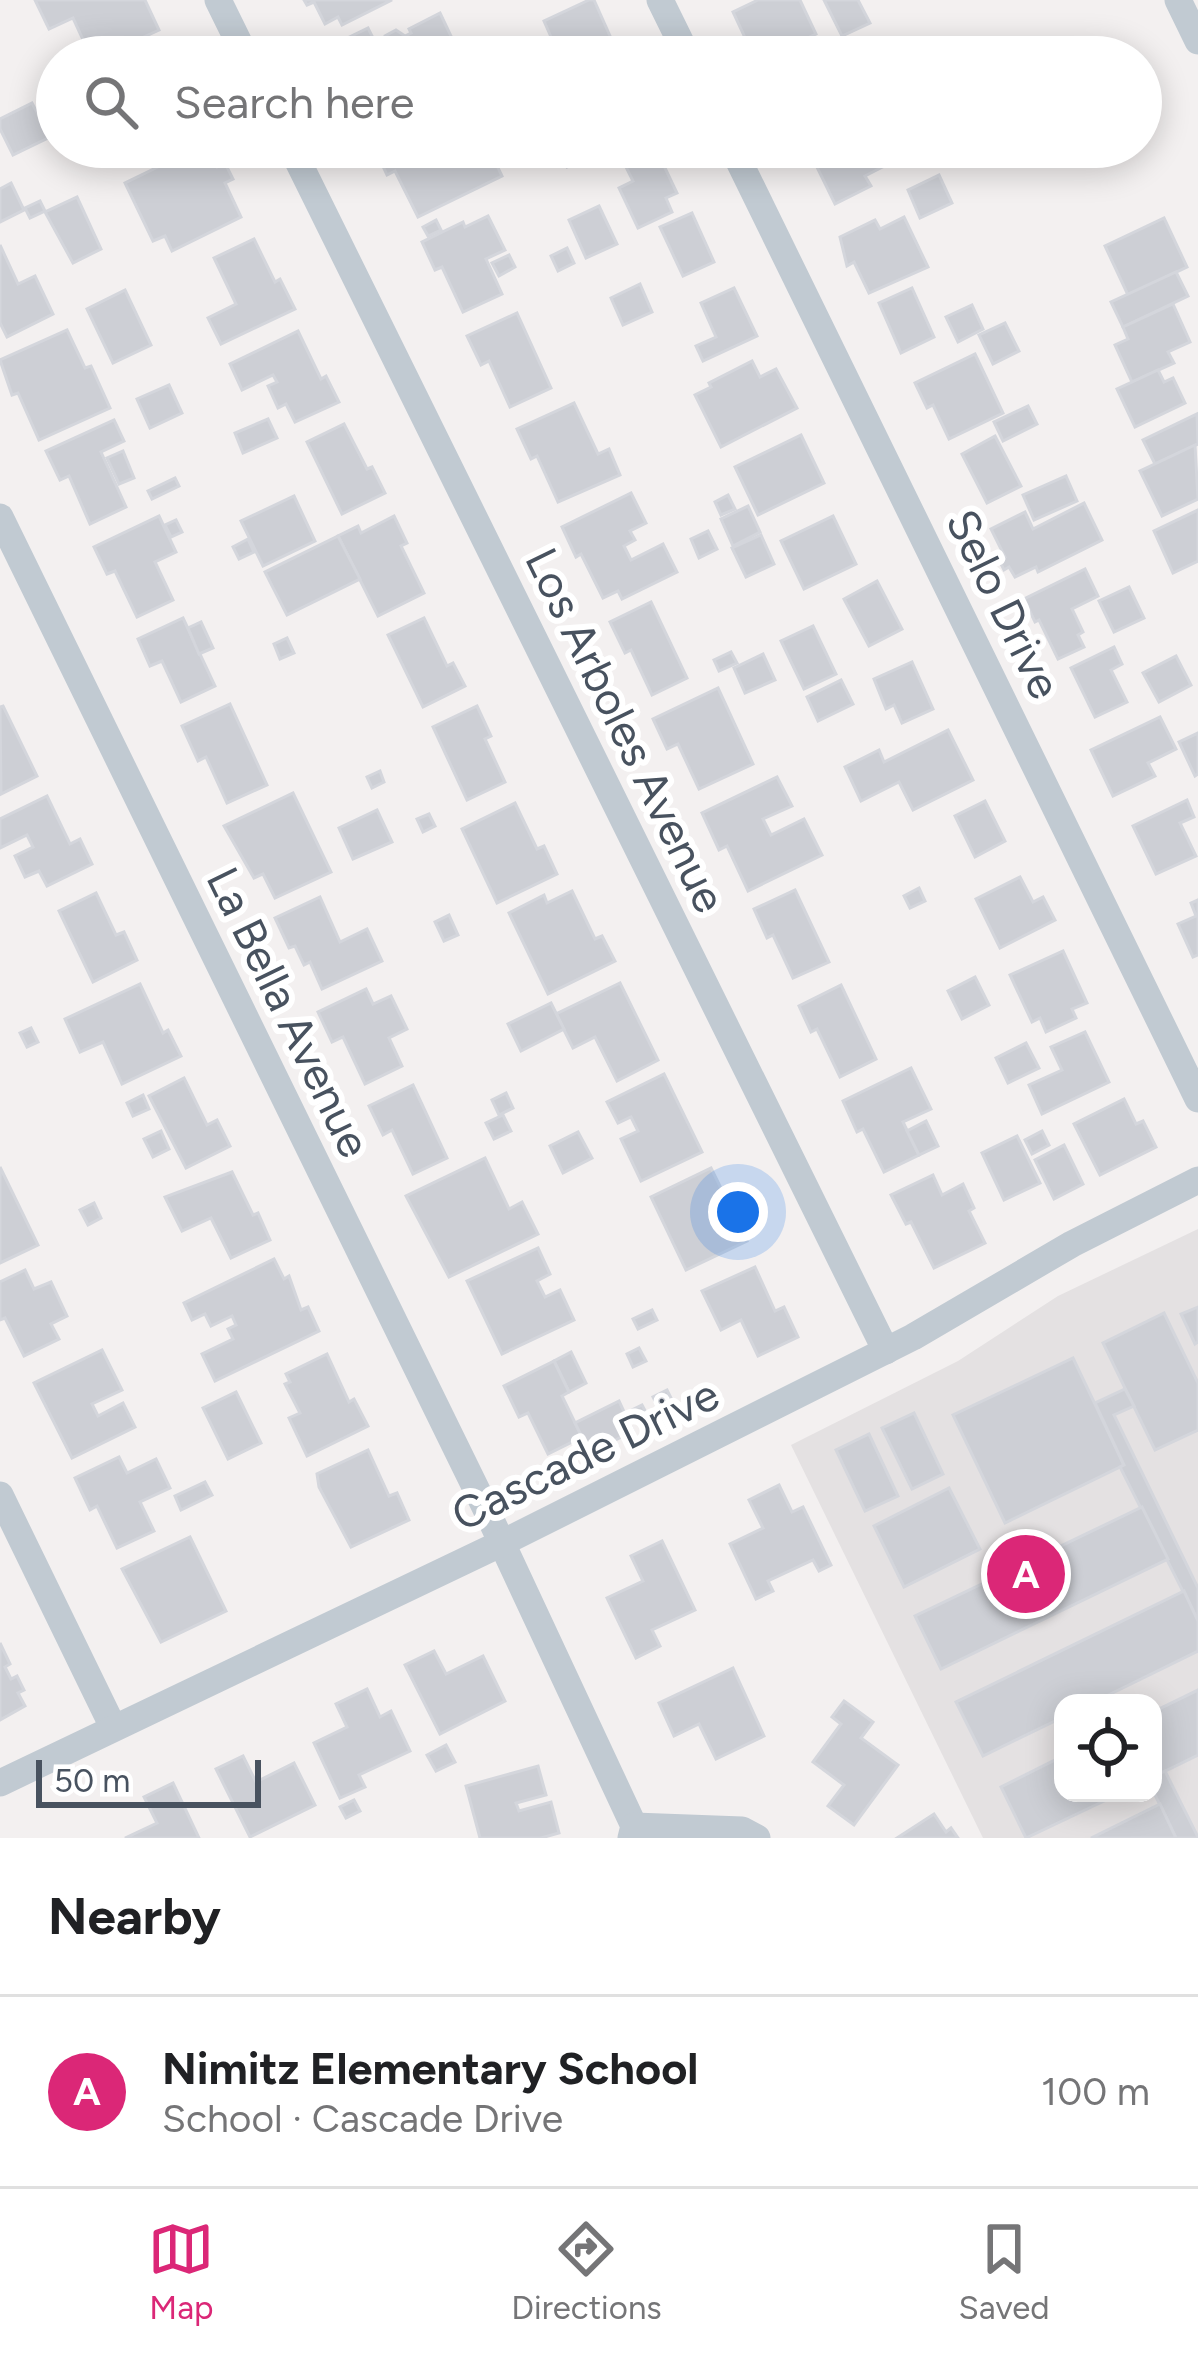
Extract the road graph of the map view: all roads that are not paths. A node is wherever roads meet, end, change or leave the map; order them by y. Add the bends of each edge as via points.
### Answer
1 (218, 0) edge
2 (660, 0) edge
3 (1178, 0) edge
4 (236, 36) edge
5 (678, 36) edge
6 (1198, 41) edge
7 (301, 168) edge
8 (743, 168) edge
9 (0, 518) edge
10 (1198, 1099) edge
11 (1198, 1180) edge
12 (886, 1351) junction
13 (0, 1495) edge
14 (502, 1543) junction
15 (113, 1727) junction
16 (0, 1783) edge
17 (633, 1832) edge
18 (757, 1838) edge

1 - 4 street
2 - 5 street
3 - 6 street
7 - 12 street, Los Arboles Avenue
8 - 10 street, Selo Drive
9 - 14 street, La Bella Avenue
11 - 12 street, Cascade Drive
12 - 14 street, Cascade Drive
13 - 15 street
14 - 15 street, Cascade Drive
14 - 17 street, La Bella Avenue
15 - 16 street, Cascade Drive
17 - 18 street via 742,1830

